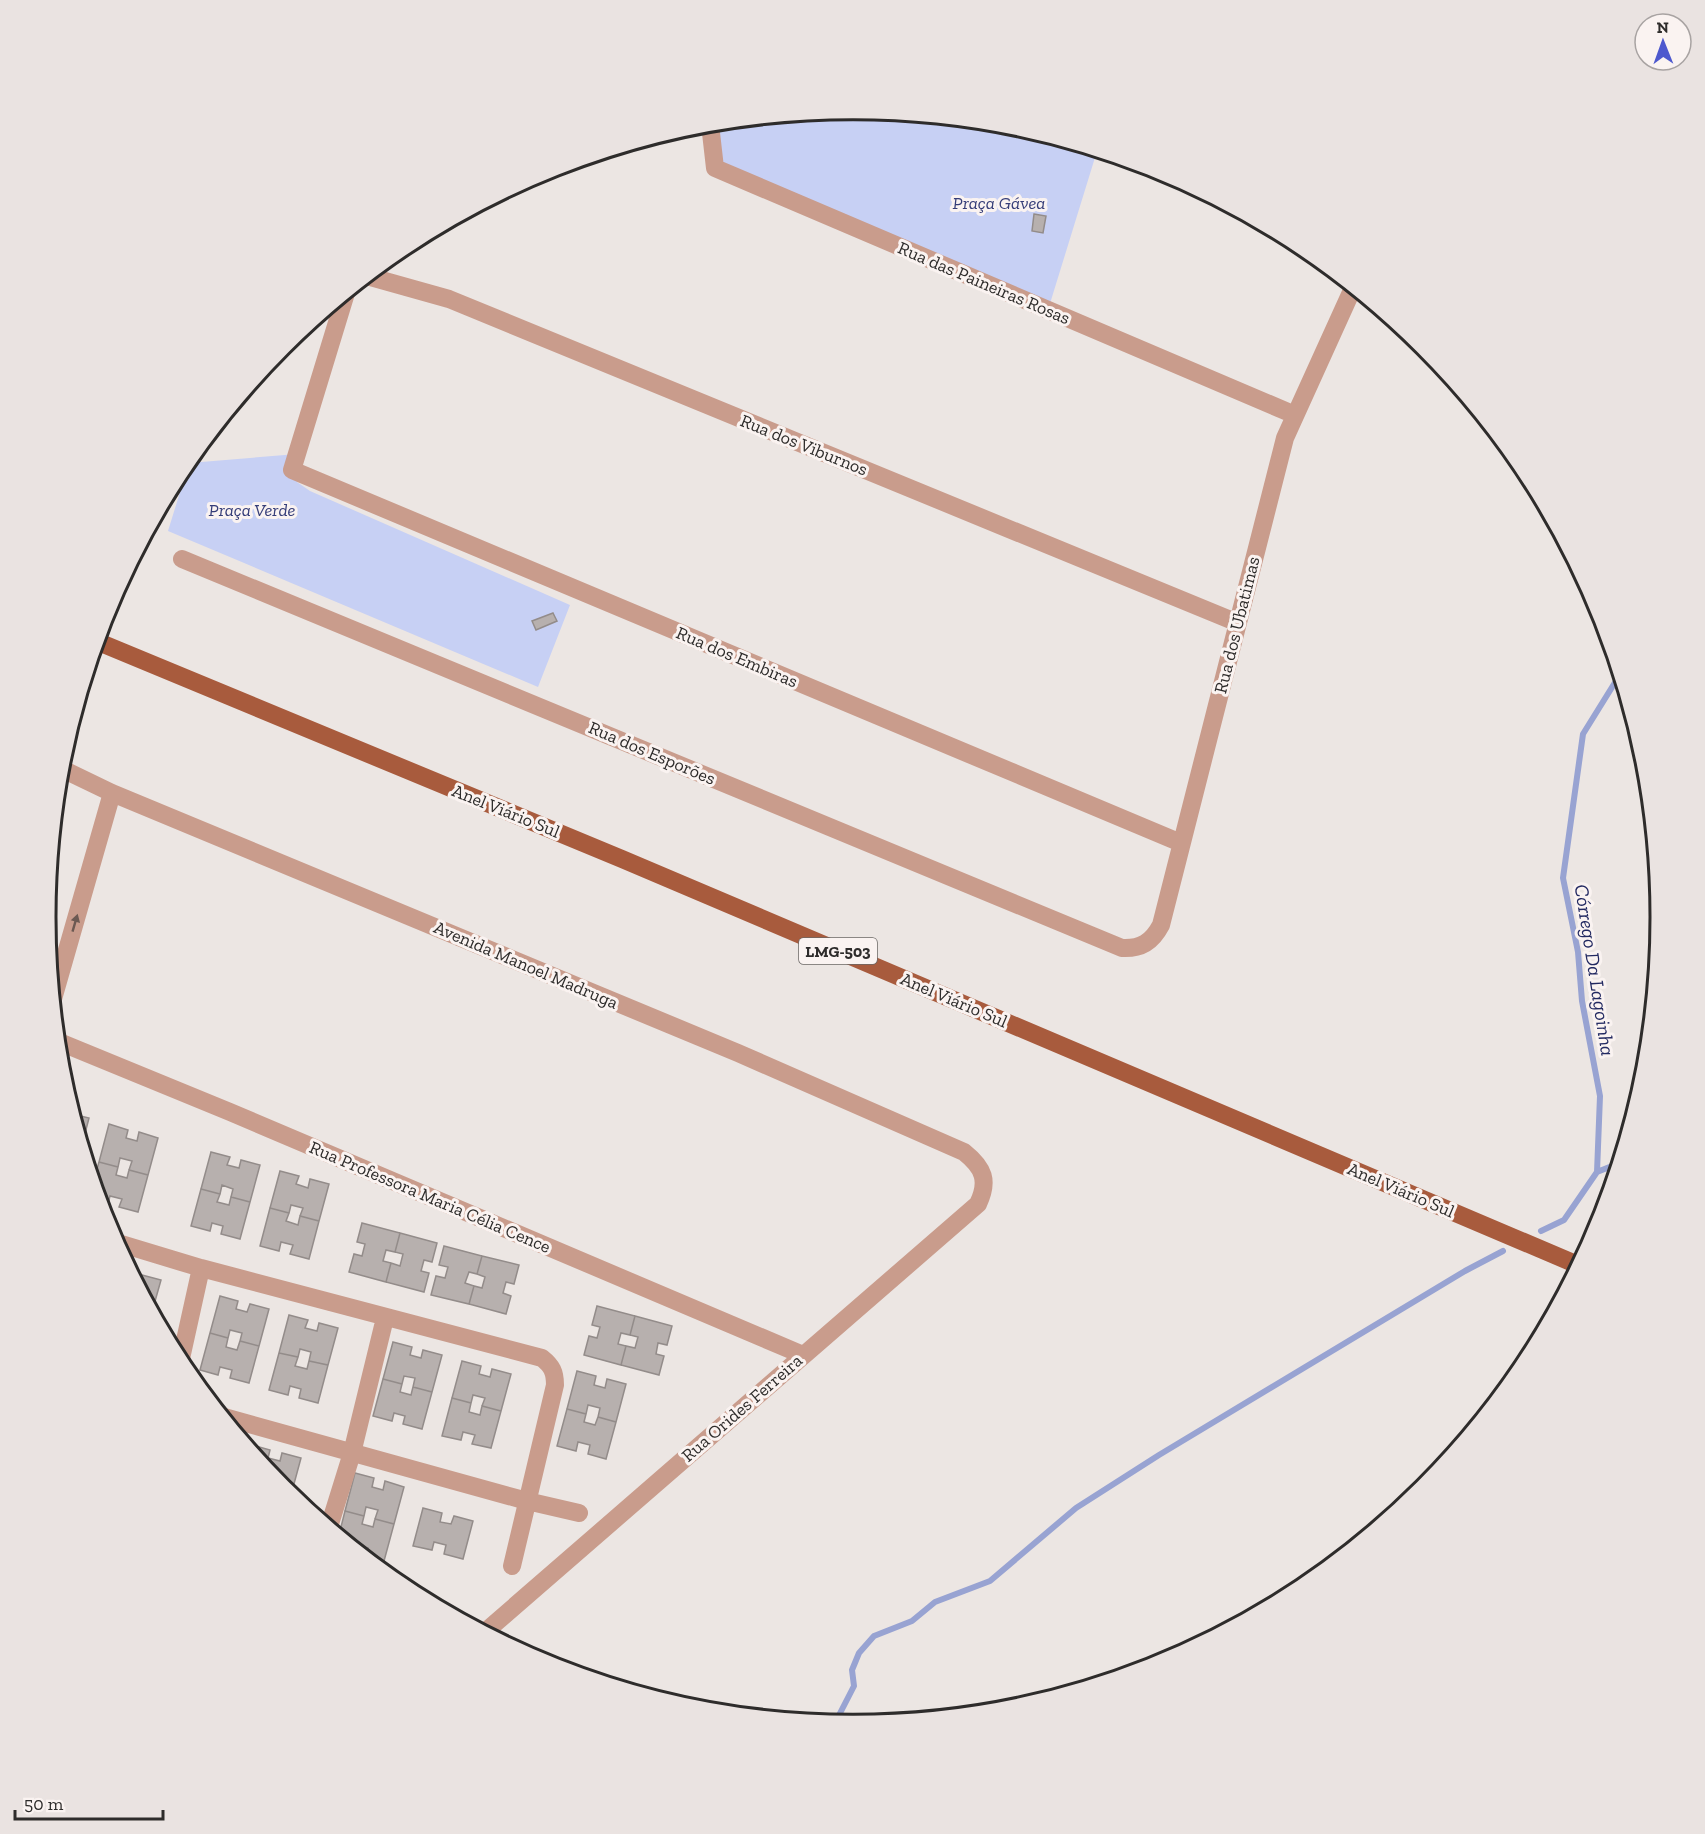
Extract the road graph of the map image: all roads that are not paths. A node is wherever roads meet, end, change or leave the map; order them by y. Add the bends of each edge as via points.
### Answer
1 (711, 133) edge
2 (376, 279) edge
3 (1350, 295) edge
4 (342, 305) edge
5 (1295, 415) junction
6 (182, 559) dead end
7 (1238, 623) junction
8 (104, 644) edge
9 (69, 772) edge
10 (112, 793) junction
11 (1181, 843) junction
12 (1122, 948) joint
13 (58, 981) edge
14 (66, 1045) edge
15 (983, 1176) joint
16 (127, 1246) edge
17 (1571, 1262) edge
18 (201, 1268) junction
19 (385, 1318) junction
20 (183, 1349) edge
21 (803, 1355) junction
22 (235, 1420) edge
23 (352, 1453) junction
24 (527, 1501) junction
25 (579, 1513) dead end
26 (331, 1520) edge
27 (512, 1566) dead end
28 (491, 1627) edge

1 - 5 street, Rua das Paineiras Rosas via 715,168
2 - 7 street, Rua dos Viburnos via 449,299
3 - 5 street, Rua dos Ubatimas
4 - 11 street, Rua dos Embiras via 292,470
5 - 7 street, Rua dos Ubatimas via 1285,438
6 - 12 street, Rua dos Esporões
7 - 11 street, Rua dos Ubatimas
8 - 17 main road, Anel Viário Sul / LMG-503 via 622,859
9 - 10 street, Avenida Manoel Madruga
13 -> 10 street
10 - 15 street, Avenida Manoel Madruga via 727,1048 954,1147 975,1161
11 - 12 street, Rua dos Ubatimas via 1155,937 1134,948
14 - 21 street, Rua Professora Maria Célia Cence
15 - 21 street, Rua Orides Ferreira via 984,1191 978,1204
16 - 18 street
18 - 19 street
18 - 20 street
19 - 23 street
19 - 24 street via 542,1358 551,1365 555,1385
21 - 28 street, Rua Orides Ferreira
22 - 23 street
23 - 24 street
23 - 26 street
24 - 25 street
24 - 27 street

